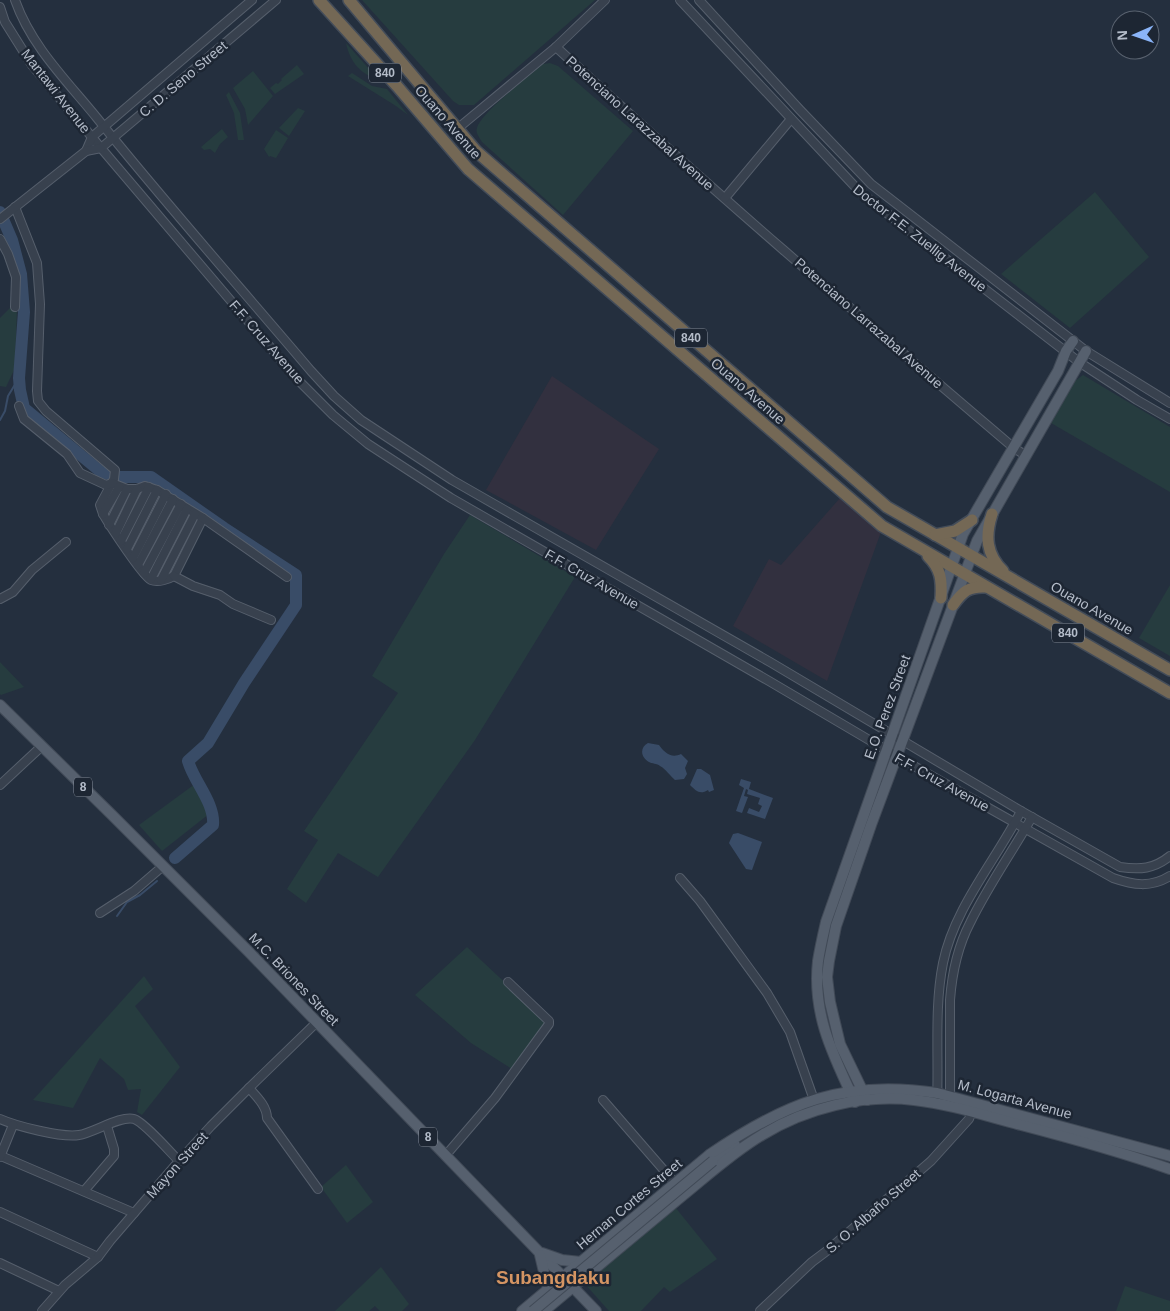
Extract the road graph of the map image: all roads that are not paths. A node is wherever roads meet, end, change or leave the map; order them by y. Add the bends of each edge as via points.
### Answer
1 (15, 0) edge
2 (252, 0) edge
3 (276, 0) edge
4 (319, 0) edge
5 (349, 0) edge
6 (605, 0) edge
7 (680, 0) edge
8 (699, 0) edge
9 (0, 6) edge
10 (556, 47) junction
11 (175, 66) junction
12 (184, 78) junction
13 (791, 119) junction
14 (103, 127) junction
15 (457, 129) junction
16 (92, 137) junction
17 (112, 138) junction
18 (101, 148) junction
19 (86, 151) junction
20 (725, 198) junction
21 (13, 209) junction
22 (0, 219) edge
23 (0, 239) edge
24 (15, 307) dead end
25 (1073, 341) junction
26 (1066, 351) junction
27 (1086, 351) junction
28 (1079, 362) junction
29 (756, 394) junction
30 (1170, 403) edge
31 (19, 406) dead end
32 (745, 408) junction
33 (1170, 419) edge
34 (1014, 448) junction
35 (1025, 455) junction
36 (118, 482) junction
37 (153, 488) junction
38 (137, 489) junction
39 (170, 497) junction
40 (184, 506) junction
41 (195, 514) junction
42 (992, 514) junction
43 (203, 518) junction
44 (972, 520) junction
45 (140, 524) junction
46 (110, 525) junction
47 (149, 527) junction
48 (116, 532) junction
49 (156, 532) junction
50 (164, 535) junction
51 (935, 535) junction
52 (172, 538) junction
53 (121, 541) junction
54 (66, 542) dead end
55 (184, 543) junction
56 (917, 546) junction
57 (958, 548) junction
58 (127, 549) junction
59 (972, 556) junction
60 (133, 558) junction
61 (138, 565) junction
62 (952, 566) junction
63 (144, 573) junction
64 (965, 574) junction
65 (174, 576) junction
66 (287, 577) dead end
67 (151, 579) junction
68 (161, 580) junction
69 (1013, 580) junction
70 (989, 588) junction
71 (941, 598) junction
72 (0, 599) edge
73 (953, 605) junction
74 (271, 620) dead end
75 (1170, 670) edge
76 (1170, 693) edge
77 (0, 705) edge
78 (892, 733) junction
79 (904, 740) junction
80 (42, 746) junction
81 (886, 750) junction
82 (898, 757) junction
83 (1, 781) edge
84 (1021, 811) junction
85 (1032, 817) junction
86 (1015, 822) junction
87 (1026, 828) junction
88 (1170, 856) edge
89 (163, 866) junction
90 (1170, 876) edge
91 (680, 878) dead end
92 (840, 899) junction
93 (100, 913) dead end
94 (508, 982) dead end
95 (317, 1022) junction
96 (249, 1088) junction
97 (862, 1090) junction
98 (850, 1091) junction
99 (937, 1098) junction
100 (603, 1100) dead end
101 (814, 1100) junction
102 (867, 1100) junction
103 (950, 1101) junction
104 (855, 1102) junction
105 (974, 1107) junction
106 (0, 1119) edge
107 (757, 1124) junction
108 (13, 1125) junction
109 (107, 1126) junction
110 (763, 1134) junction
111 (740, 1141) junction
112 (446, 1155) junction
113 (1170, 1156) edge
114 (0, 1157) edge
115 (179, 1161) junction
116 (1170, 1169) edge
117 (675, 1183) junction
118 (318, 1189) dead end
119 (84, 1191) junction
120 (0, 1212) edge
121 (134, 1213) junction
122 (539, 1252) junction
123 (98, 1257) junction
124 (580, 1262) junction
125 (0, 1263) edge
126 (563, 1277) junction
127 (573, 1287) junction
128 (548, 1289) junction
129 (59, 1292) junction
130 (42, 1311) edge
131 (522, 1311) edge
132 (533, 1311) edge
133 (544, 1311) edge
134 (596, 1311) edge
135 (760, 1311) edge

1 - 14 street, Mantawi Avenue via 32,37
2 - 11 street, C. D. Seno Street
3 - 12 street, C. D. Seno Street
4 - 32 highway, Ouano Avenue / 840 via 468,169
5 - 15 highway, Ouano Avenue / 840
6 - 10 street
7 - 13 street, Doctor F.E. Zuellig Avenue
8 - 25 street, Doctor F.E. Zuellig Avenue via 872,184
9 - 16 street, Mantawi Avenue via 5,22 28,59
10 - 15 street
10 - 20 street, Potenciano Larazzabal Avenue
11 - 12 street
11 - 14 street, C. D. Seno Street
12 - 17 street, C. D. Seno Street
13 - 20 street
13 - 26 street, Doctor F.E. Zuellig Avenue via 861,193
14 - 16 street, C. D. Seno Street
14 - 17 street, Mantawi Avenue
15 - 29 highway, Ouano Avenue / 840 via 476,151
16 - 18 street, Mantawi Avenue
16 - 19 street, C. D. Seno Street
17 - 18 street, C. D. Seno Street
17 - 78 street, F.F. Cruz Avenue via 311,371 361,420 452,480
18 - 19 street, C. D. Seno Street
18 - 81 street, F.F. Cruz Avenue via 299,380 333,415 368,444 451,498
19 - 21 street, C. D. Seno Street
20 - 34 street, Potenciano Larrazabal Avenue
21 - 22 street, C. D. Seno Street
21 - 36 street via 37,263 40,304 38,401 113,468
23 - 24 street via 16,277
25 - 26 main road, E.O. Perez Street
25 - 27 street, Doctor F.E. Zuellig Avenue
26 - 28 street, Doctor F.E. Zuellig Avenue
26 - 34 main road, E.O. Perez Street
27 - 28 main road, E.O. Perez Street
27 - 30 street, Doctor F.E. Zuellig Avenue
28 - 33 street, Doctor F.E. Zuellig Avenue
28 - 35 main road, E.O. Perez Street
29 - 32 highway
29 - 51 highway, Ouano Avenue / 840 via 888,507
31 - 36 street via 24,419 67,454 80,473 106,485
32 - 56 highway, Ouano Avenue / 840 via 882,526
34 - 35 street
34 - 44 main road, E.O. Perez Street
35 - 42 main road, E.O. Perez Street
36 - 38 street
36 - 46 street
36 - 46 street via 100,505
37 - 38 street
37 - 39 street
37 - 45 street
37 - 53 street
38 - 48 street
39 - 40 street
39 - 47 street
39 - 49 street
40 - 41 street
40 - 50 street
40 - 52 street
41 - 43 street
41 - 55 street
42 - 59 main road, E.O. Perez Street
42 - 69 highway via 987,533 990,552 998,566
43 - 55 street
43 - 66 street
44 - 51 highway via 955,531
44 - 57 main road, E.O. Perez Street
45 - 47 street
45 - 58 street
46 - 48 street
47 - 49 street
47 - 60 street
48 - 53 street
49 - 50 street
49 - 61 street
50 - 52 street
50 - 63 street
51 - 57 highway, Ouano Avenue / 840
52 - 55 street
52 - 67 street
53 - 58 street
54 - 72 street via 32,570 13,592
55 - 65 street
55 - 68 street
56 - 62 highway, Ouano Avenue / 840
56 - 71 highway via 938,568
57 - 59 highway, Ouano Avenue / 840
57 - 62 main road, E.O. Perez Street
58 - 60 street
59 - 64 main road, E.O. Perez Street
59 - 69 highway, Ouano Avenue / 840
60 - 61 street
61 - 63 street
62 - 64 highway, Ouano Avenue / 840
62 - 71 main road, E.O. Perez Street
63 - 67 street
64 - 70 highway, Ouano Avenue / 840
64 - 73 main road, E.O. Perez Street
65 - 68 street
65 - 74 street
67 - 68 street
69 - 75 highway, Ouano Avenue / 840
70 - 73 highway via 968,588
70 - 76 highway, Ouano Avenue / 840
71 - 78 main road, E.O. Perez Street
73 - 79 main road, E.O. Perez Street
77 - 80 main road, M.C. Briones Street / 8
78 - 79 street, F.F. Cruz Avenue
78 - 81 main road, E.O. Perez Street
79 - 82 main road, E.O. Perez Street
79 - 84 street, F.F. Cruz Avenue
80 - 83 street
80 - 89 main road, M.C. Briones Street / 8
81 - 82 street, F.F. Cruz Avenue
81 - 92 main road, E.O. Perez Street
82 - 86 street, F.F. Cruz Avenue
82 - 92 main road, E.O. Perez Street
84 - 85 street, F.F. Cruz Avenue
84 - 86 street
85 - 87 street
85 - 88 street, F.F. Cruz Avenue via 1120,866 1148,867
86 - 87 street, F.F. Cruz Avenue
86 - 99 street via 959,918 943,961 938,999
87 - 90 street, F.F. Cruz Avenue via 1113,878 1149,885
87 - 103 street via 970,923 961,946 950,1000
89 - 93 street via 134,891
89 - 95 main road, M.C. Briones Street / 8
91 - 101 street via 767,993 790,1032
92 - 97 main road, E.O. Perez Street via 831,944 828,986 840,1044
92 - 98 main road, E.O. Perez Street via 826,922 817,978 830,1050
94 - 112 street via 549,1024 495,1098
95 - 96 street, Mayon Street
95 - 112 main road, M.C. Briones Street / 8
96 - 115 street, Mayon Street
96 - 118 street
97 - 98 main road, M. Logarta Avenue
97 - 99 main road, M. Logarta Avenue via 899,1088
97 - 102 main road, E.O. Perez Street
98 - 101 main road, Hernan Cortes Street
98 - 104 main road, E.O. Perez Street
99 - 102 main road, M. Logarta Avenue
99 - 103 main road, M. Logarta Avenue
100 - 117 street
101 - 107 main road, Hernan Cortes Street
102 - 104 main road, M. Logarta Avenue
103 - 105 main road, M. Logarta Avenue
104 - 110 main road, Hernan Cortes Street via 804,1114
105 - 113 main road, M. Logarta Avenue
105 - 116 main road, M. Logarta Avenue
105 - 135 street, S. O. Albaño Street via 969,1119 931,1161 812,1262
106 - 108 street
107 - 111 main road, Hernan Cortes Street
107 - 117 main road, Hernan Cortes Street via 709,1155
108 - 109 street via 68,1135
108 - 114 street
109 - 115 street via 133,1119
109 - 119 street via 114,1156
110 - 111 main road, Hernan Cortes Street
110 - 127 main road, Hernan Cortes Street via 718,1167
111 - 132 main road, Hernan Cortes Street, bridge
112 - 122 main road, M.C. Briones Street / 8
114 - 119 street
115 - 121 street, Mayon Street
117 - 124 main road, Hernan Cortes Street
119 - 121 street
120 - 123 street
121 - 123 street, Mayon Street
122 - 124 main road
122 - 126 main road, M.C. Briones Street / 8
122 - 128 main road
123 - 129 street, Mayon Street
124 - 126 main road, Hernan Cortes Street
125 - 129 street
126 - 127 main road, 8
126 - 128 main road, Hernan Cortes Street
127 - 133 main road, Hernan Cortes Street
127 - 134 main road, 8
128 - 131 main road, Hernan Cortes Street
129 - 130 street, Mayon Street

